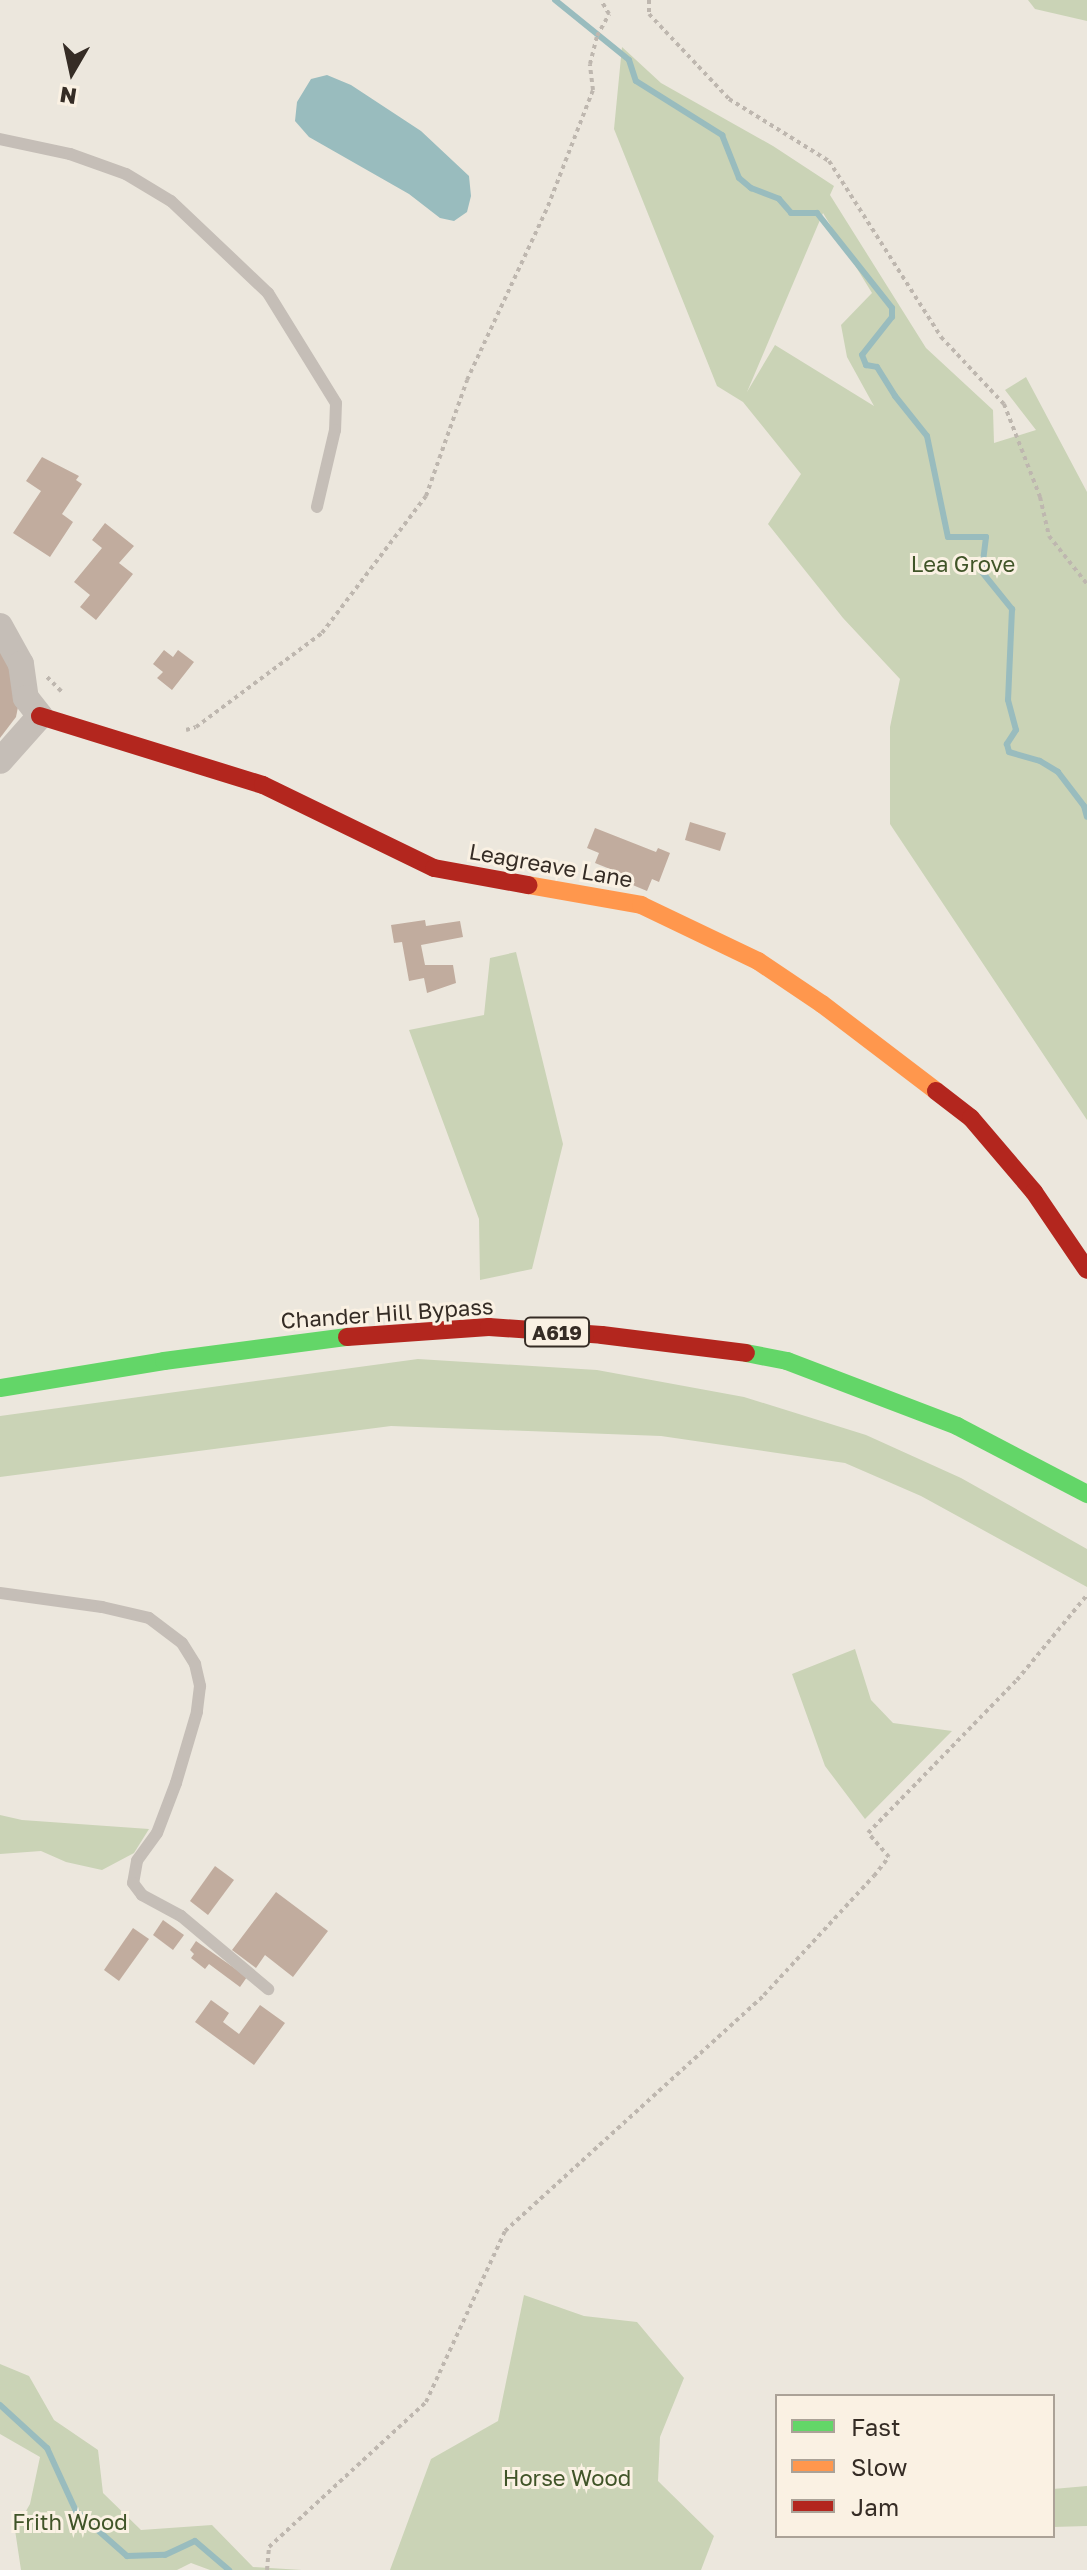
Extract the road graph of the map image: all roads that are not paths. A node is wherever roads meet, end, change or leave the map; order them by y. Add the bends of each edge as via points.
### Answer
1 (0, 139) edge
2 (317, 507) dead end
3 (0, 626) edge
4 (40, 716) junction
5 (0, 761) edge
6 (1087, 1270) edge
7 (0, 1388) edge
8 (1087, 1494) edge
9 (0, 1593) edge
10 (268, 1989) dead end

1 - 2 lane via 70,154 126,174 171,201 268,293 336,403
3 - 4 street via 21,664 26,698
4 - 5 street
4 - 6 main road, Leagreave Lane via 263,785 434,868 641,905 758,961 971,1118 1034,1192
7 - 8 main road, Chander Hill Bypass / A619 via 325,1339 489,1327 617,1337 787,1361 957,1426
9 - 10 lane via 149,1618 182,1643 200,1686 197,1712 157,1833 137,1861 135,1887 181,1916

